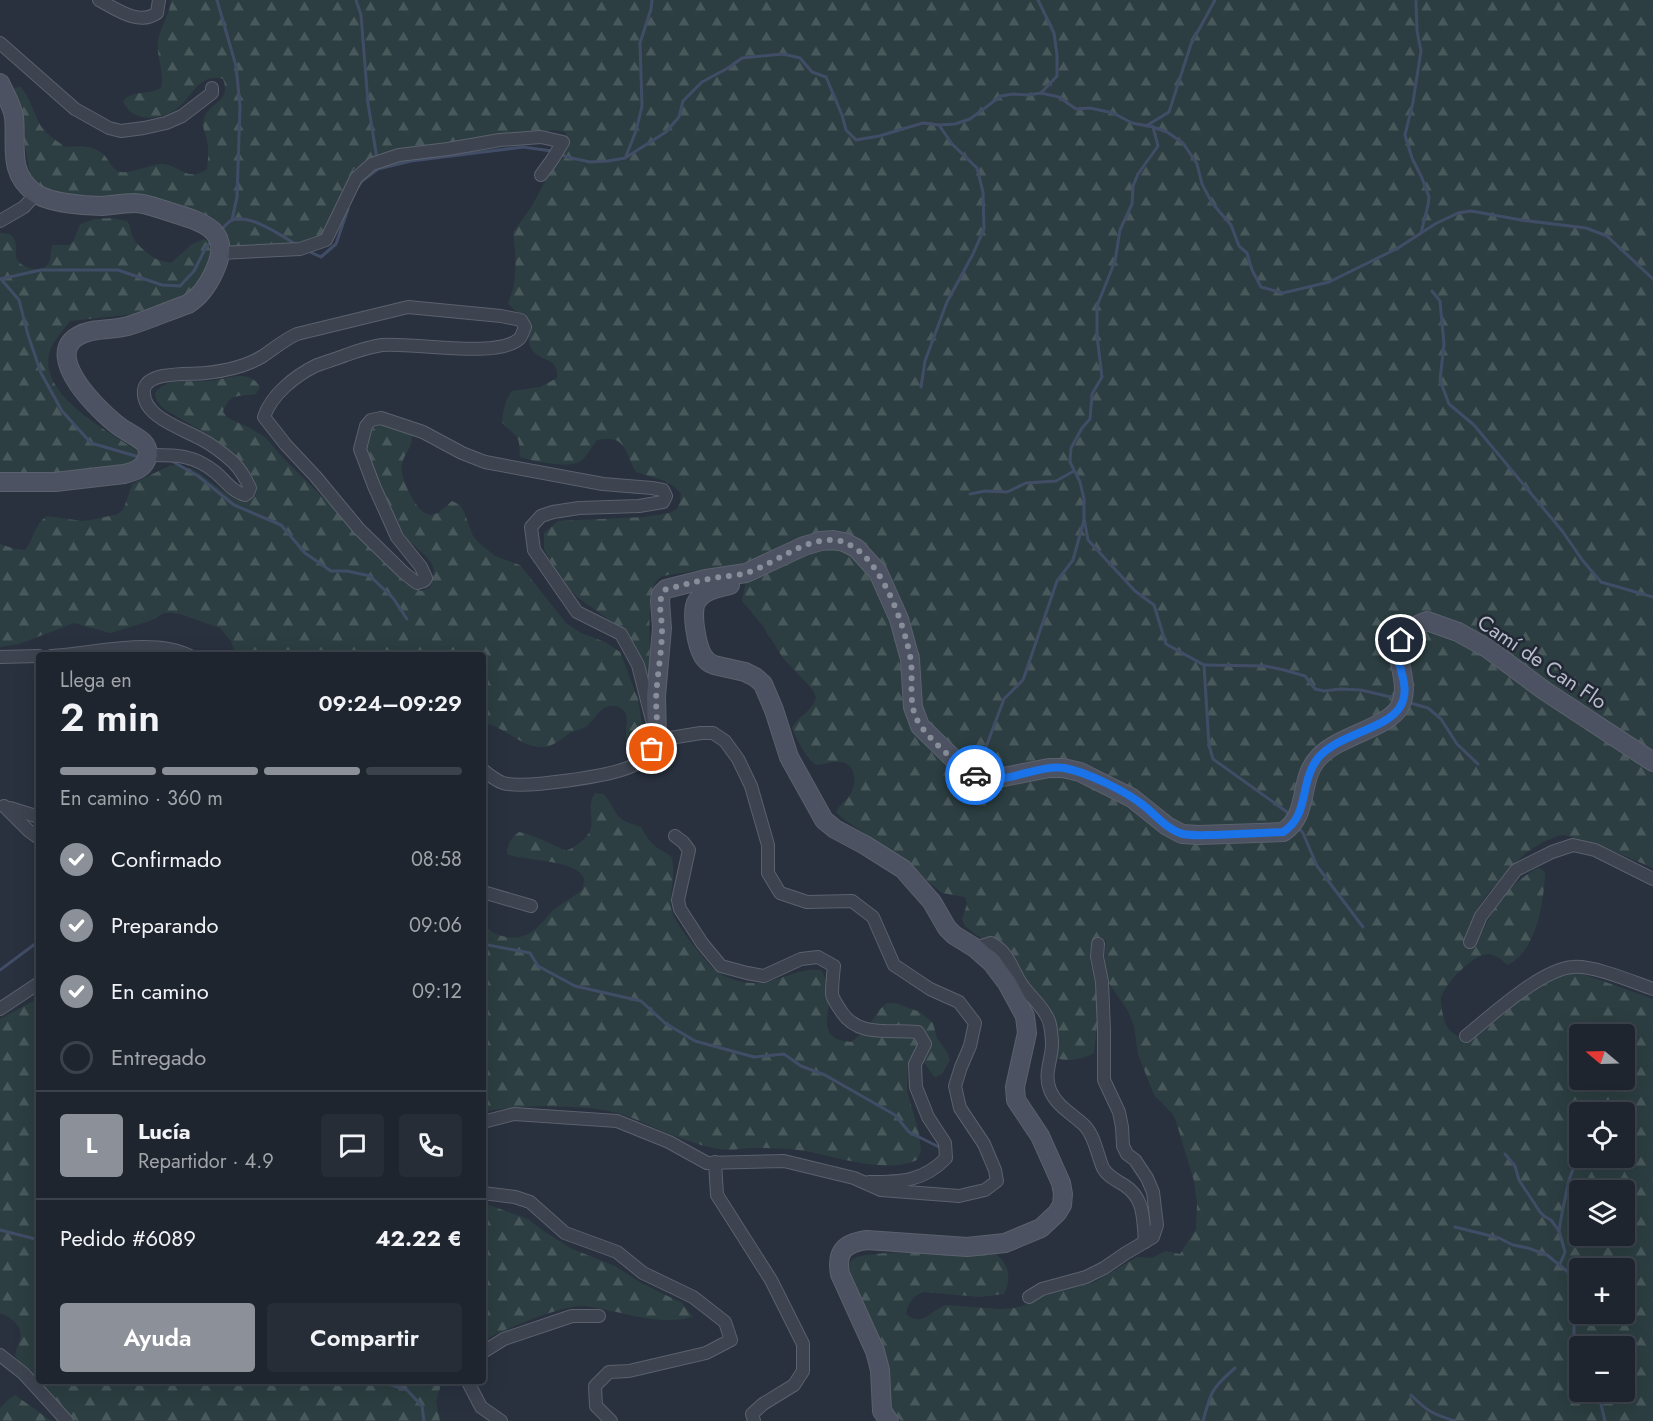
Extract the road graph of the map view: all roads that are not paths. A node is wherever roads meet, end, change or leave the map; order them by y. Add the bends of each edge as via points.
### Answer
1 (99, 0) edge
2 (159, 0) edge
3 (0, 43) edge
4 (0, 83) edge
5 (212, 88) dead end
6 (541, 175) dead end
7 (36, 194) junction
8 (0, 221) edge
9 (220, 253) junction
10 (148, 455) junction
11 (0, 482) edge
12 (746, 573) junction
13 (94, 652) edge
14 (182, 652) edge
15 (0, 657) edge
16 (36, 658) edge
17 (657, 739) junction
18 (1653, 762) edge
19 (486, 772) edge
20 (1, 807) edge
21 (36, 816) edge
22 (36, 836) edge
23 (675, 836) dead end
24 (1653, 879) edge
25 (486, 893) edge
26 (531, 906) dead end
27 (1470, 942) dead end
28 (1098, 944) dead end
29 (975, 948) junction
30 (36, 985) edge
31 (1653, 989) edge
32 (0, 1009) edge
33 (1466, 1036) dead end
34 (486, 1121) edge
35 (715, 1162) junction
36 (865, 1182) junction
37 (486, 1193) edge
38 (1145, 1242) junction
39 (1029, 1297) dead end
40 (599, 1316) dead end
41 (486, 1350) edge
42 (0, 1355) edge
43 (469, 1384) edge
44 (67, 1421) edge
45 (501, 1421) edge
46 (610, 1421) edge
47 (754, 1421) edge
48 (889, 1421) edge

1 - 2 street via 140,19 157,13
3 - 5 street via 75,109 121,131 182,116 212,93
4 - 7 street via 14,117 16,166
6 - 9 street via 562,142 542,137 500,140 399,155 372,164 356,178 326,240 300,249
7 - 8 street via 24,207
7 - 9 street via 85,205 135,203 187,217 210,228
9 - 10 street via 209,281 195,300 126,326 81,334 67,351 68,367 79,385 107,416 144,444
10 - 11 street via 139,470 124,474 55,482
10 - 17 street via 193,458 245,495 250,488 233,462 202,439 165,421 147,405 146,385 157,377 234,367 261,357 297,334 408,307 520,320 525,327 520,338 505,345 479,350 380,345 317,365 276,396 264,417 359,529 417,583 426,578 389,522 360,449 371,420 381,418 423,432 485,462 603,484 663,490 663,502 553,512 541,516 531,527 534,550 577,612 621,634 638,665
12 - 17 street via 706,579 666,589 661,594
12 - 18 street, Camí de Can Flo via 821,541 844,542 856,548 878,572 899,619 910,659 915,716 920,726 967,772 993,779 1049,768 1080,772 1132,798 1182,834 1283,832 1292,826 1300,813 1311,768 1319,756 1399,710 1405,687 1398,652 1401,640 1410,629 1427,621 1487,648 1545,692
12 - 29 street via 733,584 708,591 695,603 694,622 704,658 714,665 751,674 763,684 789,757 824,820 903,869 932,902 947,928
13 - 14 street via 147,647
15 - 16 street
17 - 19 street via 634,765 620,771 515,784 502,783
17 - 36 street via 701,732 713,733 725,741 751,786 768,845 768,873 780,893 807,902 852,901 873,917 894,965 930,989 959,1002 975,1023 956,1086 960,1108 984,1144 997,1181 985,1190 959,1196 881,1190
20 - 21 street
20 - 22 street
23 - 36 street via 689,850 678,900 680,909 721,966 764,976 801,959 818,957 834,966 832,997 856,1026 873,1031 918,1032 925,1044 915,1064 916,1087 928,1117 945,1143 946,1158 920,1177
24 - 27 street via 1595,850 1573,845 1552,852 1516,870 1481,916
25 - 26 street
28 - 38 street via 1104,1080 1119,1112 1123,1146 1153,1192 1157,1225 1153,1237
29 - 38 street via 991,943 1007,955 1022,984 1047,1016 1052,1045 1047,1080 1051,1092 1060,1106 1087,1128 1110,1177 1139,1199
29 - 48 street via 1002,976 1025,1016 1027,1033 1015,1087 1016,1100 1052,1160 1061,1183 1062,1205 1041,1228 1005,1243 967,1247 867,1240 847,1245 838,1264 840,1274 875,1351 882,1411
30 - 32 street
31 - 33 street via 1587,968 1563,969 1535,981
34 - 35 street via 514,1114 617,1121 707,1162
35 - 36 street via 784,1161
35 - 47 street via 717,1195 771,1280 803,1344 803,1371 794,1385 752,1414
37 - 46 street via 530,1202 565,1233 617,1252 643,1273 693,1297 725,1322 732,1340 706,1353 609,1372 595,1386 596,1406
38 - 39 street via 1086,1277 1042,1288
40 - 41 street via 572,1316 504,1339
42 - 44 street
43 - 45 street via 481,1407

